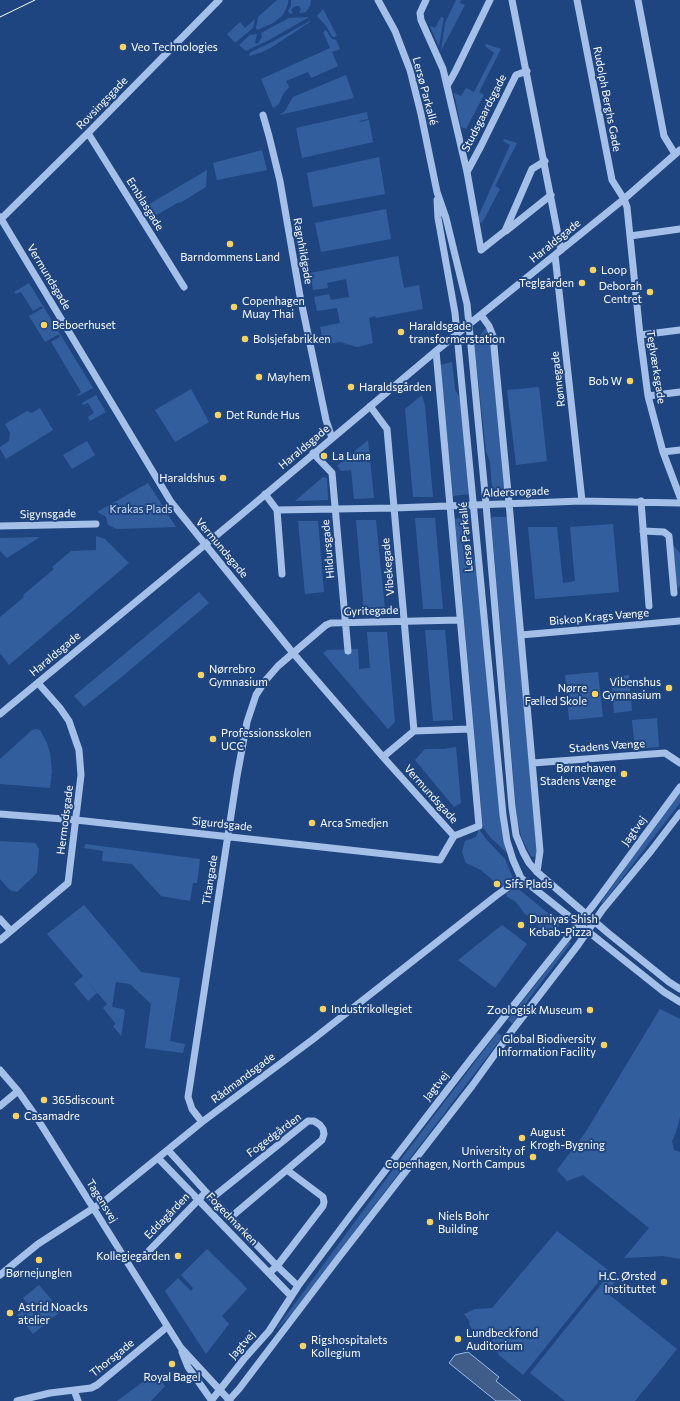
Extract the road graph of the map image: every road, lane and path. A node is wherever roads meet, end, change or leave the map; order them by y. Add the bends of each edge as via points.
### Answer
1 (219, 0) edge
2 (378, 0) edge
3 (426, 0) edge
4 (490, 0) edge
5 (512, 0) edge
6 (577, 0) edge
7 (638, 0) edge
8 (527, 71) junction
9 (447, 86) junction
10 (263, 115) dead end
11 (88, 133) junction
12 (678, 152) edge
13 (545, 161) junction
14 (467, 172) junction
15 (437, 192) junction
16 (551, 195) junction
17 (624, 199) junction
18 (0, 219) edge
19 (680, 229) edge
20 (505, 231) junction
21 (630, 236) junction
22 (558, 253) junction
23 (184, 287) dead end
24 (481, 315) junction
25 (469, 325) junction
26 (680, 330) edge
27 (457, 334) junction
28 (640, 336) junction
29 (436, 351) junction
30 (680, 392) edge
31 (648, 396) junction
32 (370, 406) junction
33 (332, 438) junction
34 (680, 450) edge
35 (663, 452) junction
36 (313, 454) junction
37 (265, 494) junction
38 (680, 497) edge
39 (582, 501) junction
40 (641, 501) junction
41 (510, 503) junction
42 (680, 503) edge
43 (486, 504) junction
44 (474, 505) junction
45 (450, 506) junction
46 (394, 508) junction
47 (335, 509) junction
48 (277, 510) junction
49 (96, 524) dead end
50 (0, 526) edge
51 (643, 531) junction
52 (204, 544) junction
53 (282, 574) dead end
54 (674, 593) dead end
55 (649, 606) dead end
56 (403, 620) junction
57 (460, 620) junction
58 (680, 621) edge
59 (346, 622) junction
60 (520, 635) junction
61 (348, 651) dead end
62 (293, 653) junction
63 (38, 683) junction
64 (0, 714) edge
65 (470, 728) junction
66 (414, 731) junction
67 (383, 757) junction
68 (533, 763) junction
69 (680, 763) edge
70 (680, 787) edge
71 (680, 813) edge
72 (0, 814) edge
73 (76, 820) junction
74 (228, 836) junction
75 (454, 836) junction
76 (440, 860) joint
77 (537, 872) junction
78 (521, 878) junction
79 (586, 914) junction
80 (0, 919) edge
81 (594, 921) junction
82 (578, 924) junction
83 (11, 931) junction
84 (588, 932) junction
85 (0, 940) edge
86 (680, 989) edge
87 (680, 1002) edge
88 (0, 1070) edge
89 (18, 1091) junction
90 (0, 1106) edge
91 (202, 1122) junction
92 (168, 1150) junction
93 (158, 1158) junction
94 (287, 1170) junction
95 (206, 1192) junction
96 (212, 1198) junction
97 (199, 1200) junction
98 (93, 1208) junction
99 (231, 1216) junction
100 (144, 1256) dead end
101 (277, 1266) junction
102 (269, 1274) junction
103 (0, 1275) edge
104 (298, 1286) junction
105 (291, 1296) junction
106 (167, 1327) junction
107 (181, 1348) junction
108 (220, 1389) junction
109 (74, 1390) junction
110 (17, 1401) edge
111 (78, 1401) edge
112 (212, 1401) edge
113 (229, 1401) edge

1 - 11 street, Rovsingsgade
2 - 15 street, Lersø Parkallé via 395,32 410,70 422,114
3 - 9 street, Studsgaardsgade via 420,13 421,20 443,69
4 - 9 street
5 - 8 street
6 - 17 street, Rudolph Berghs Gade via 612,180
7 - 12 street via 664,136
8 - 13 street
8 - 14 street, Studsgaardsgade via 516,75
9 - 14 street, Studsgaardsgade
10 - 33 street, Ragnhildgade via 280,181 300,296
11 - 18 street, Rovsingsgade
11 - 23 street, Emblasgade
12 - 17 street, Haraldsgade
13 - 16 street
13 - 20 street, Studsgaardsgade via 532,169
14 - 20 street, Studsgaardsgade via 481,250
15 - 25 street, Lersø Parkallé via 460,274
15 - 27 street, Lersø Parkallé via 438,218
16 - 20 street, Studsgaardsgade
16 - 22 street
17 - 21 street
17 - 22 street, Haraldsgade
18 - 52 street, Vermundsgade via 171,502
19 - 21 street
21 - 28 street, Teglværksgade
22 - 24 street, Haraldsgade
22 - 39 street, Rønnegade
24 - 25 street, Haraldsgade
24 - 41 street via 493,336
25 - 27 street, Haraldsgade
25 - 43 street, Lersø Parkallé
26 - 28 street
27 - 29 street, Haraldsgade
27 - 44 street, Lersø Parkallé
28 - 31 street, Teglværksgade
29 - 32 street, Haraldsgade
29 - 45 street, Lersø Parkallé
30 - 31 street
31 - 35 street, Teglværksgade
32 - 33 street, Haraldsgade
32 - 46 street, Vibekegade via 387,429
33 - 36 street, Haraldsgade
34 - 35 street
35 - 38 street, Teglværksgade
36 - 37 street, Haraldsgade
36 - 47 street, Hildursgade via 332,474
37 - 48 street
37 - 52 street, Haraldsgade
39 - 40 street, Aldersrogade
39 - 41 street, Aldersrogade
40 - 42 street, Aldersrogade
40 - 51 street
41 - 43 street, Aldersrogade
41 - 60 street
43 - 44 street, Aldersrogade
43 - 77 street, Lersø Parkallé via 512,807 516,835 523,852
44 - 45 street, Aldersrogade
44 - 78 street, Lersø Parkallé via 506,841
45 - 46 street, Aldersrogade
45 - 57 street, Lersø Parkallé
46 - 47 street, Aldersrogade
46 - 56 street, Vibekegade
47 - 48 street, Aldersrogade
47 - 59 street, Hildursgade
48 - 53 street
49 - 50 street, Sigynsgade
51 - 54 street via 664,532 669,536
51 - 55 street
52 - 62 street, Vermundsgade
52 - 63 street, Haraldsgade
56 - 57 street, Gyritegade
56 - 59 street, Gyritegade
56 - 66 street, Vibekegade
57 - 65 street, Lersø Parkallé
58 - 60 street, Biskop Krags Vænge
59 - 61 street, Hildursgade
59 - 62 street, Gyritegade via 326,625
60 - 68 street
62 - 67 street, Vermundsgade
62 - 74 street, Titangade via 265,681 251,707
63 - 64 street, Haraldsgade
63 - 73 street, Hermodsgade via 69,721 79,750 81,775
65 - 66 street
65 - 75 street, Lersø Parkallé via 479,826
66 - 67 street
67 - 75 street, Vermundsgade
68 - 69 street, Stadens Vænge via 666,753
68 - 77 street via 540,851
70 - 79 street, Jagtvej
71 - 81 street
72 - 73 street, Sigurdsgade
73 - 74 street, Sigurdsgade
73 - 83 street, Hermodsgade via 68,882
74 - 76 street, Sigurdsgade
74 - 91 street, Titangade via 188,1097 192,1109
75 - 76 street, Vermundsgade
77 - 79 street, Lersø Parkallé
78 - 82 street, Lersø Parkallé
78 - 91 street, Rådmandsgade
79 - 81 street, Lersø Parkallé
79 - 82 street, Jagtvej
80 - 83 street
81 - 84 street
81 - 86 street, Lersø Parkallé
82 - 84 street, Lersø Parkallé
82 - 104 street, Jagtvej via 467,1064
83 - 85 street, Hermodsgade
84 - 87 street, Lersø Parkallé
84 - 113 street
88 - 89 street, Tagensvej
89 - 90 street
89 - 98 street, Tagensvej
91 - 92 street, Rådmandsgade
92 - 93 street, Rådmandsgade
92 - 95 street, Fogedmarken
93 - 97 street, Fogedmarken
93 - 98 street, Rådmandsgade
94 - 96 street, Fogedgården via 322,1140 323,1129 314,1121 308,1121
94 - 99 street, Fogedgården
94 - 101 street via 323,1197 324,1202
95 - 96 street, Fogedmarken
95 - 97 street, Eddagården
96 - 99 street, Fogedmarken
97 - 100 street, Eddagården
97 - 102 street, Fogedmarken
98 - 103 street, Rådmandsgade via 38,1244
98 - 106 street, Tagensvej
99 - 101 street, Fogedmarken
101 - 102 street
101 - 104 street, Fogedmarken
102 - 105 street, Fogedmarken
104 - 105 street, Jagtvej
105 - 108 street, Jagtvej via 269,1331
106 - 107 street, Tagensvej
106 - 109 street, Thorsgade via 97,1385
107 - 108 street, Tagensvej
107 - 112 street, Tagensvej via 188,1367
108 - 112 street, Jagtvej
108 - 113 street, Tagensvej
109 - 110 street, Thorsgade
109 - 111 street

